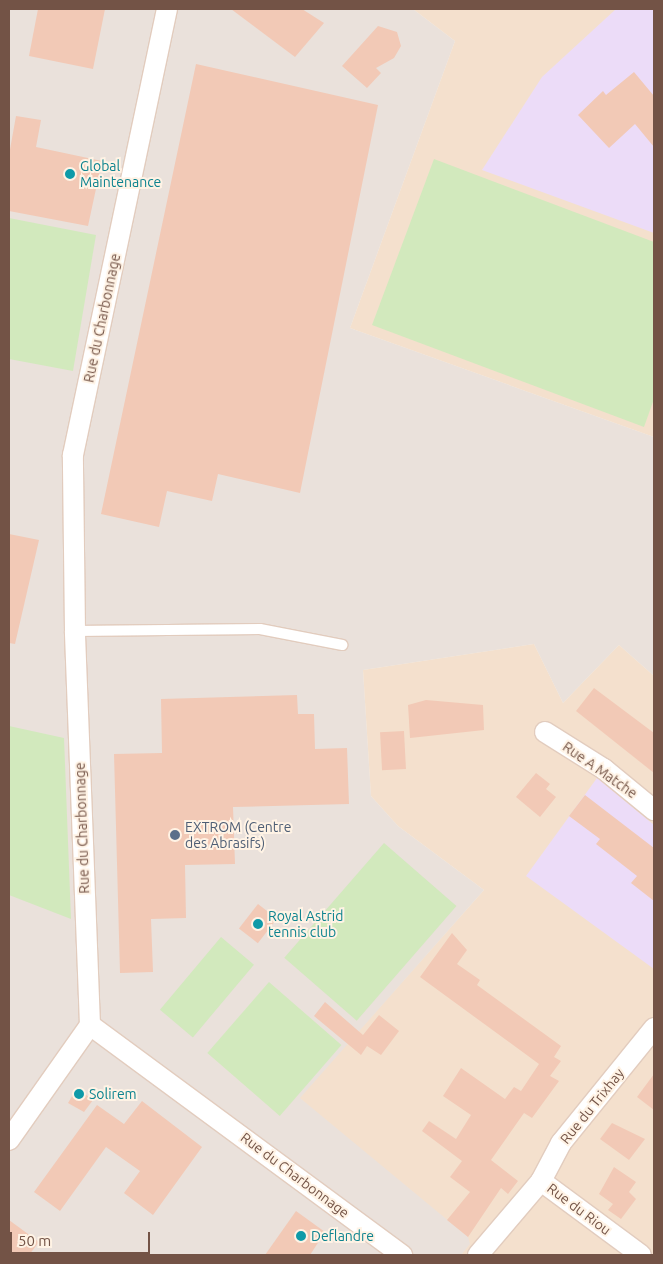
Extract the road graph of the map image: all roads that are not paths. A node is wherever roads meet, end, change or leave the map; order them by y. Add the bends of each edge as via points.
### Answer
1 (167, 9) edge
2 (75, 631) junction
3 (342, 646) dead end
4 (545, 732) dead end
5 (654, 810) edge
6 (90, 1025) junction
7 (654, 1028) edge
8 (9, 1140) edge
9 (541, 1181) junction
10 (402, 1255) edge
11 (478, 1255) edge
12 (641, 1255) edge

1 - 2 street, Rue du Charbonnage via 73,455
2 - 3 lane via 260,629
2 - 6 street, Rue du Charbonnage
4 - 5 street, Rue A Matche via 604,770
6 - 8 street
6 - 10 street, Rue du Charbonnage
7 - 9 street, Rue du Trixhay via 561,1143
9 - 11 street, Rue du Trixhay
9 - 12 street, Rue du Riou

